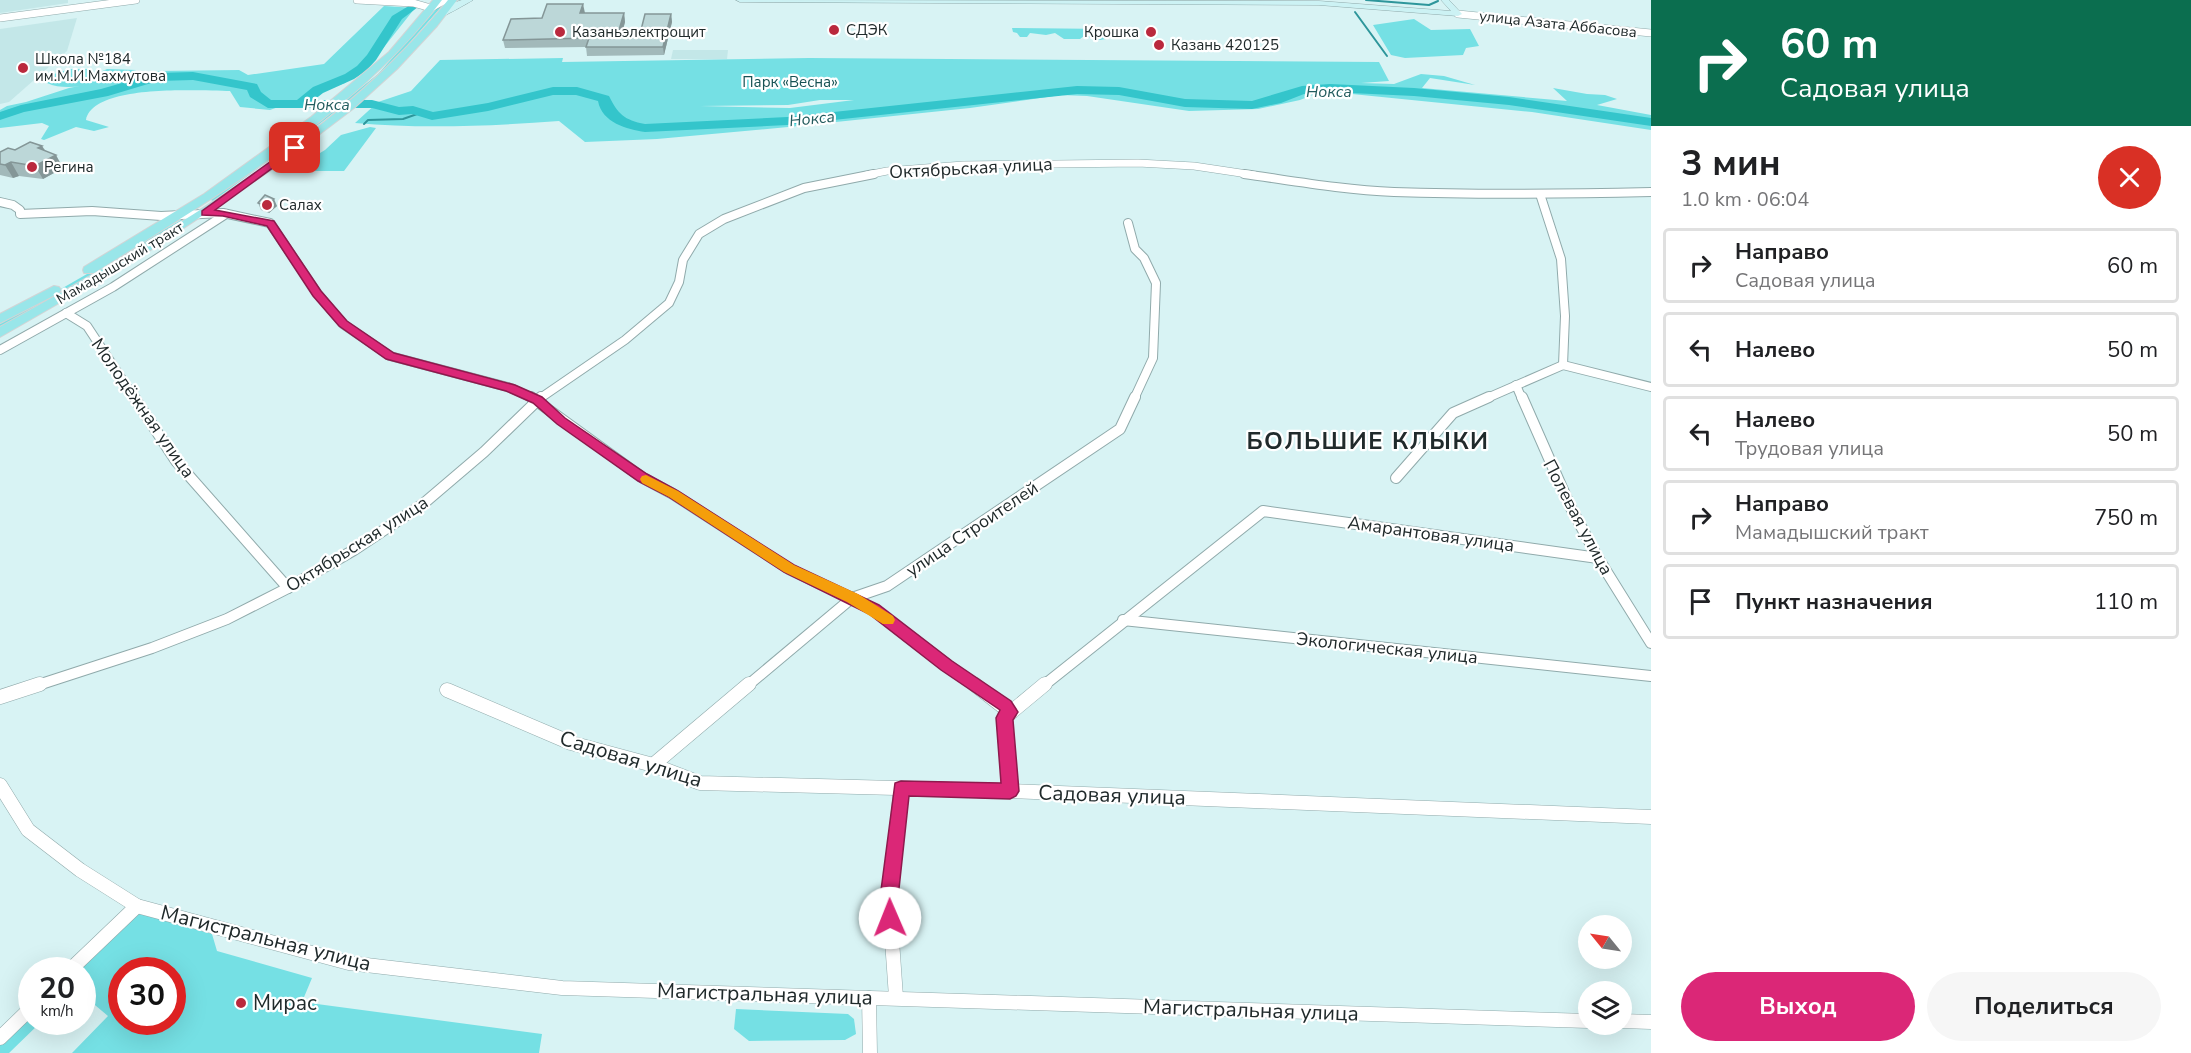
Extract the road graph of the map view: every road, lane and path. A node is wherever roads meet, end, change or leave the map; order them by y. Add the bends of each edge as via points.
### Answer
1 (136, 0) edge
2 (357, 0) edge
3 (389, 0) edge
4 (396, 0) edge
5 (445, 0) edge
6 (453, 0) edge
7 (469, 0) edge
8 (740, 0) edge
9 (806, 0) edge
10 (1445, 0) edge
11 (782, 1) edge
12 (434, 4) edge
13 (1458, 14) junction
14 (441, 16) junction
15 (0, 18) edge
16 (1651, 33) edge
17 (1651, 192) edge
18 (1540, 194) junction
19 (0, 202) edge
20 (205, 213) junction
21 (226, 214) junction
22 (177, 216) junction
23 (1128, 223) dead end
24 (66, 313) junction
25 (0, 319) edge
26 (0, 333) edge
27 (0, 350) edge
28 (1563, 365) junction
29 (1516, 385) junction
30 (1651, 387) edge
31 (537, 400) junction
32 (1396, 478) dead end
33 (1598, 558) junction
34 (288, 588) junction
35 (852, 598) junction
36 (1124, 620) junction
37 (1651, 643) edge
38 (1651, 676) edge
39 (447, 690) dead end
40 (0, 698) edge
41 (1010, 712) junction
42 (653, 765) junction
43 (0, 785) edge
44 (901, 788) junction
45 (1010, 791) junction
46 (1651, 817) edge
47 (137, 906) junction
48 (84, 957) edge
49 (896, 997) junction
50 (869, 998) junction
51 (18, 1021) edge
52 (1578, 1021) edge
53 (1632, 1021) edge
54 (1651, 1022) edge
55 (0, 1038) edge
56 (870, 1053) edge

1 - 15 street
2 - 3 street
3 - 4 street
3 - 12 street
5 - 12 street
6 - 14 main road, Мамадышский тракт
7 - 14 street
8 - 11 street, улица Азата Аббасова
9 - 11 street, улица Азата Аббасова
9 - 13 street, улица Азата Аббасова via 1319,3
10 - 13 street
12 - 22 main road, Мамадышский тракт via 392,54 353,89
13 - 16 street, улица Азата Аббасова
14 - 20 main road, Мамадышский тракт via 411,52 332,122
17 - 18 street, Октябрьская улица
18 - 28 street via 1561,259
18 - 31 street, Октябрьская улица via 1363,190 1194,166 1138,163 963,165 887,171 804,188 724,219 699,234 682,260 679,282 669,303 625,340
19 - 22 street via 13,205 20,214 92,211
20 - 21 street
20 - 22 street
20 - 26 main road, Мамадышский тракт
21 - 24 street
21 - 31 street via 270,223 343,324 390,356 511,388
22 - 25 main road, Мамадышский тракт
23 - 35 street, улица Строителей via 1135,249 1156,283 1156,317 1153,358 1120,429 888,586
24 - 27 street
24 - 34 street, Молодёжная улица via 87,326 176,461
28 - 29 street
28 - 30 street
29 - 32 street via 1453,413
29 - 33 street, Полевая улица via 1546,457
31 - 34 street, Октябрьская улица via 423,504
31 - 35 street via 643,478 789,568
33 - 36 street, Амарантовая улица via 1263,511
33 - 37 street, Полевая улица
34 - 40 street, Октябрьская улица via 181,637
35 - 41 street via 874,609
35 - 42 street, улица Строителей
36 - 38 street, Экологическая улица
36 - 41 street
39 - 42 street, Садовая улица via 571,743
41 - 45 street via 1004,718
42 - 44 street, Садовая улица via 700,783
43 - 47 street, Магистральная улица via 28,830 80,870
44 - 45 street, Садовая улица
44 - 49 street via 889,898
45 - 46 street, Садовая улица
47 - 48 street
47 - 50 street, Магистральная улица via 349,963 562,988
49 - 50 street, Магистральная улица
49 - 52 street, Магистральная улица
50 - 56 street
51 - 55 street
53 - 54 street

